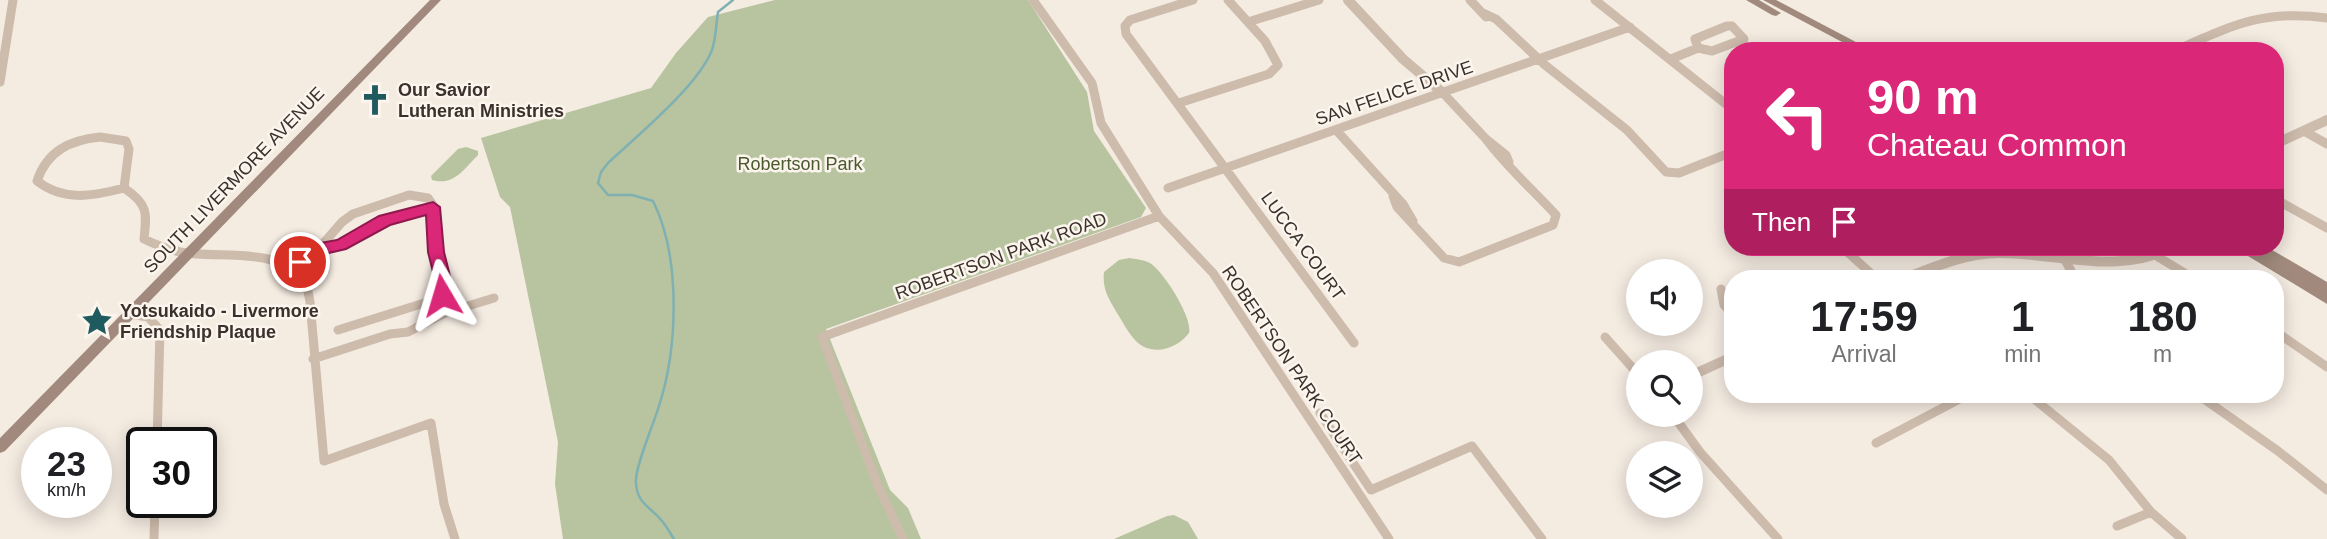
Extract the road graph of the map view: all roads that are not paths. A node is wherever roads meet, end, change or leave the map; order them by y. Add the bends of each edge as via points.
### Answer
1 (13, 0) edge
2 (436, 0) edge
3 (1033, 0) edge
4 (1193, 0) edge
5 (1228, 0) edge
6 (1319, 0) edge
7 (1348, 0) edge
8 (1470, 0) edge
9 (1595, 0) edge
10 (1751, 0) edge
11 (1768, 0) edge
12 (1483, 13) joint
13 (2327, 18) edge
14 (1248, 22) junction
15 (1630, 27) junction
16 (1738, 42) edge
17 (1833, 42) edge
18 (1850, 42) edge
19 (2196, 42) edge
20 (1724, 47) edge
21 (1698, 48) junction
22 (1538, 59) junction
23 (1671, 59) junction
24 (0, 82) edge
25 (1443, 93) junction
26 (1724, 102) edge
27 (1179, 103) junction
28 (2327, 120) edge
29 (1337, 131) junction
30 (2304, 131) junction
31 (2284, 140) edge
32 (2327, 144) edge
33 (1724, 155) edge
34 (1226, 167) junction
35 (124, 188) junction
36 (1168, 188) dead end
37 (2284, 204) edge
38 (433, 207) junction
39 (1159, 216) junction
40 (2327, 228) edge
41 (316, 250) junction
42 (188, 253) junction
43 (1852, 256) edge
44 (1970, 256) edge
45 (2038, 256) edge
46 (2257, 256) edge
47 (2273, 256) edge
48 (2158, 257) joint
49 (2065, 260) junction
50 (290, 269) junction
51 (1868, 270) edge
52 (1925, 270) edge
53 (2070, 270) edge
54 (2180, 270) edge
55 (2280, 270) edge
56 (2284, 273) edge
57 (2327, 288) edge
58 (1721, 289) dead end
59 (440, 296) junction
60 (494, 298) dead end
61 (2327, 299) edge
62 (1724, 305) edge
63 (445, 313) junction
64 (130, 314) junction
65 (368, 321) junction
66 (338, 330) dead end
67 (1605, 337) dead end
68 (2284, 337) edge
69 (370, 340) junction
70 (1354, 343) dead end
71 (313, 359) junction
72 (1626, 361) edge
73 (1724, 361) edge
74 (2327, 367) edge
75 (1703, 370) edge
76 (1955, 403) edge
77 (2039, 403) edge
78 (2210, 403) edge
79 (1320, 413) dead end
80 (157, 427) edge
81 (1682, 427) edge
82 (1876, 443) dead end
83 (0, 447) edge
84 (2327, 490) edge
85 (2151, 512) junction
86 (155, 518) edge
87 (2117, 526) dead end
88 (154, 539) edge
89 (455, 539) edge
90 (903, 539) edge
91 (1389, 539) edge
92 (1542, 539) edge
93 (1778, 539) edge
94 (2182, 539) edge

1 - 24 street
2 - 42 main road, SOUTH LIVERMORE AVENUE
3 - 39 street via 1091,83 1101,122
4 - 27 street, LUCCA COURT via 1135,18 1125,26 1126,34
5 - 14 street
6 - 14 street
7 - 25 street via 1403,60
8 - 12 street
9 - 15 street
10 - 17 main road
11 - 18 main road
12 - 22 street
13 - 19 street via 2262,15
14 - 27 street via 1278,61 1275,70
15 - 22 street, SAN FELICE DRIVE
15 - 23 street
16 - 21 street via 1745,37 1727,26 1695,38
20 - 21 street via 1712,51
21 - 23 street
22 - 25 street, SAN FELICE DRIVE
22 - 33 street via 1671,174
23 - 26 street
25 - 29 street, SAN FELICE DRIVE
25 - 29 street via 1556,215 1553,225 1459,262 1444,258
27 - 34 street, LUCCA COURT
28 - 30 street
29 - 34 street, SAN FELICE DRIVE
30 - 31 street
30 - 32 street
34 - 36 street, SAN FELICE DRIVE
34 - 70 street, LUCCA COURT
35 - 35 street via 81,199 44,188 37,181 46,161 74,141 99,136 126,141
35 - 42 street via 147,209 144,239
37 - 40 street
38 - 41 street via 385,220 341,245
38 - 41 street via 423,195 409,195 363,209 346,218
38 - 59 street via 436,252 445,288
39 - 90 street, ROBERTSON PARK ROAD via 822,337
39 - 91 street, ROBERTSON PARK COURT via 1213,272
41 - 50 street
42 - 50 street via 278,262
42 - 64 main road, SOUTH LIVERMORE AVENUE
43 - 51 street
44 - 52 street
45 - 49 street
46 - 55 main road
47 - 57 main road
48 - 49 street via 2130,262
48 - 54 street
49 - 53 street
50 - 71 street via 307,285
56 - 61 main road
58 - 62 street
59 - 63 street
59 - 65 street
60 - 63 street
63 - 69 street via 408,332
64 - 80 street via 148,317 160,330
64 - 83 main road, SOUTH LIVERMORE AVENUE
65 - 66 street
65 - 69 street
67 - 72 street
68 - 74 street
69 - 71 street
71 - 89 street via 324,461 431,423 444,504
73 - 75 street
76 - 82 street
77 - 85 street via 2109,460
78 - 84 street
79 - 92 street via 1371,490 1472,446
81 - 93 street
85 - 87 street
85 - 94 street
86 - 88 street

